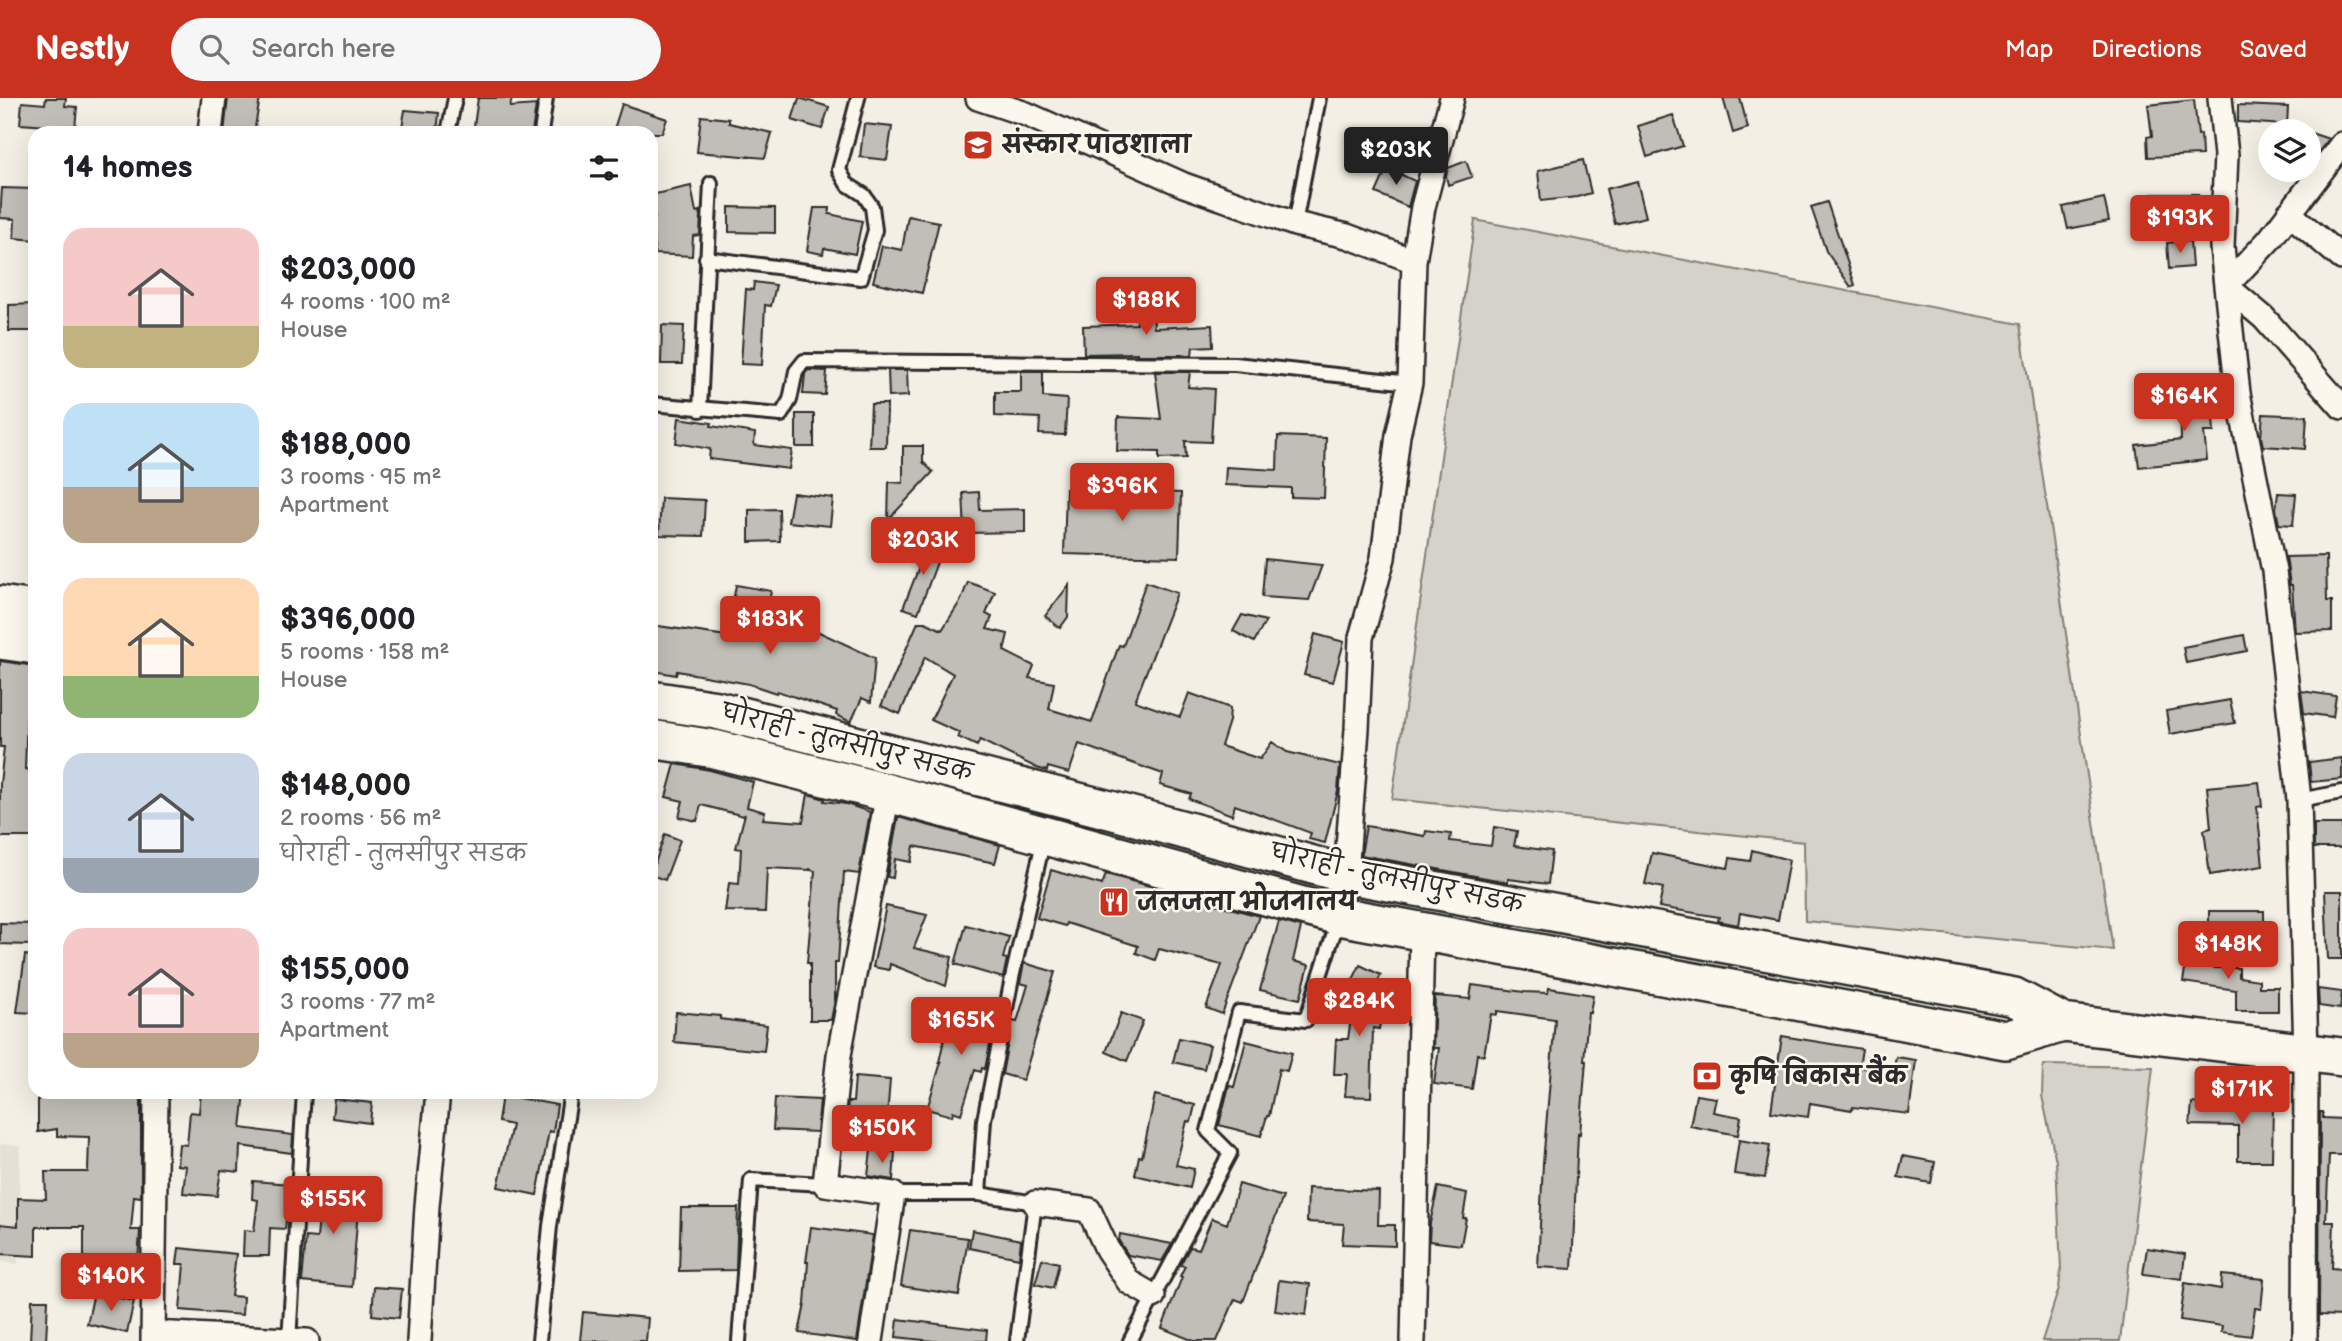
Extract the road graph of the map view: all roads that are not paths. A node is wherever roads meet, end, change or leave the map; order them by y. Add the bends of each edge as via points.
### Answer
1 (214, 98) edge
2 (455, 98) edge
3 (546, 98) edge
4 (858, 98) edge
5 (978, 98) edge
6 (1319, 98) edge
7 (1452, 98) edge
8 (2220, 98) edge
9 (1028, 106) edge
10 (211, 126) edge
11 (449, 126) edge
12 (542, 126) edge
13 (2342, 144) edge
14 (711, 183) dead end
15 (2289, 213) junction
16 (1295, 225) junction
17 (706, 258) junction
18 (2342, 258) edge
19 (1414, 261) junction
20 (2226, 286) junction
21 (1410, 383) junction
22 (658, 405) edge
23 (2342, 407) edge
24 (700, 410) junction
25 (0, 605) edge
26 (28, 609) edge
27 (0, 640) edge
28 (28, 644) edge
29 (658, 701) edge
30 (658, 740) edge
31 (2342, 792) edge
32 (888, 793) junction
33 (2299, 800) junction
34 (1045, 834) junction
35 (1346, 874) junction
36 (1339, 916) junction
37 (1423, 932) junction
38 (2063, 1023) junction
39 (2306, 1052) junction
40 (2342, 1057) edge
41 (156, 1099) edge
42 (304, 1099) edge
43 (437, 1099) edge
44 (570, 1099) edge
45 (825, 1184) junction
46 (893, 1194) junction
47 (979, 1195) junction
48 (1035, 1203) junction
49 (1153, 1296) junction
50 (153, 1337) edge
51 (289, 1341) edge
52 (307, 1341) edge
53 (419, 1341) edge
54 (538, 1341) edge
55 (738, 1341) edge
56 (871, 1341) edge
57 (1017, 1341) edge
58 (1130, 1341) edge
59 (1413, 1341) edge
60 (2305, 1341) edge

1 - 10 street
2 - 11 lane
3 - 12 lane
4 - 17 lane via 839,170 872,207 875,230 861,278
5 - 9 street
6 - 16 lane
7 - 19 street
8 - 20 street via 2226,155 2222,247
9 - 16 street via 1184,185
13 - 15 street
14 - 17 lane
15 - 18 street
15 - 20 street
16 - 19 street via 1347,236
17 - 24 lane
19 - 21 street
20 - 23 street via 2264,318
20 - 33 street via 2238,393 2274,571
21 - 24 lane via 1234,364 804,361 781,415
21 - 35 street via 1398,435 1383,558 1361,638
22 - 24 lane
25 - 26 main road
27 - 28 main road
29 - 35 main road, घोराही - तुलसीपुर सडक via 730,713
30 - 32 main road, घोराही - तुलसीपुर सडक via 714,749
31 - 33 lane
32 - 34 main road, घोराही - तुलसीपुर सडक
32 - 45 street via 839,1055
33 - 39 street
34 - 36 main road, घोराही - तुलसीपुर सडक
34 - 47 lane via 984,1120
35 - 36 street
35 - 38 main road, घोराही - तुलसीपुर सडक via 2014,997
36 - 37 main road, घोराही - तुलसीपुर सडक
36 - 49 lane via 1306,1020 1239,1012 1208,1131 1230,1153
37 - 38 main road, घोराही - तुलसीपुर सडक via 2006,1040
37 - 59 street
38 - 39 main road, घोराही - तुलसीपुर सडक
39 - 40 main road, घोराही - तुलसीपुर सडक
39 - 60 street
41 - 50 street
42 - 51 lane
43 - 53 street
44 - 54 lane
45 - 46 street
45 - 55 lane via 751,1180
46 - 47 lane
46 - 56 street
47 - 48 lane
48 - 49 street via 1089,1210 1129,1282
48 - 57 lane
49 - 58 lane
50 - 51 street
51 - 52 street

